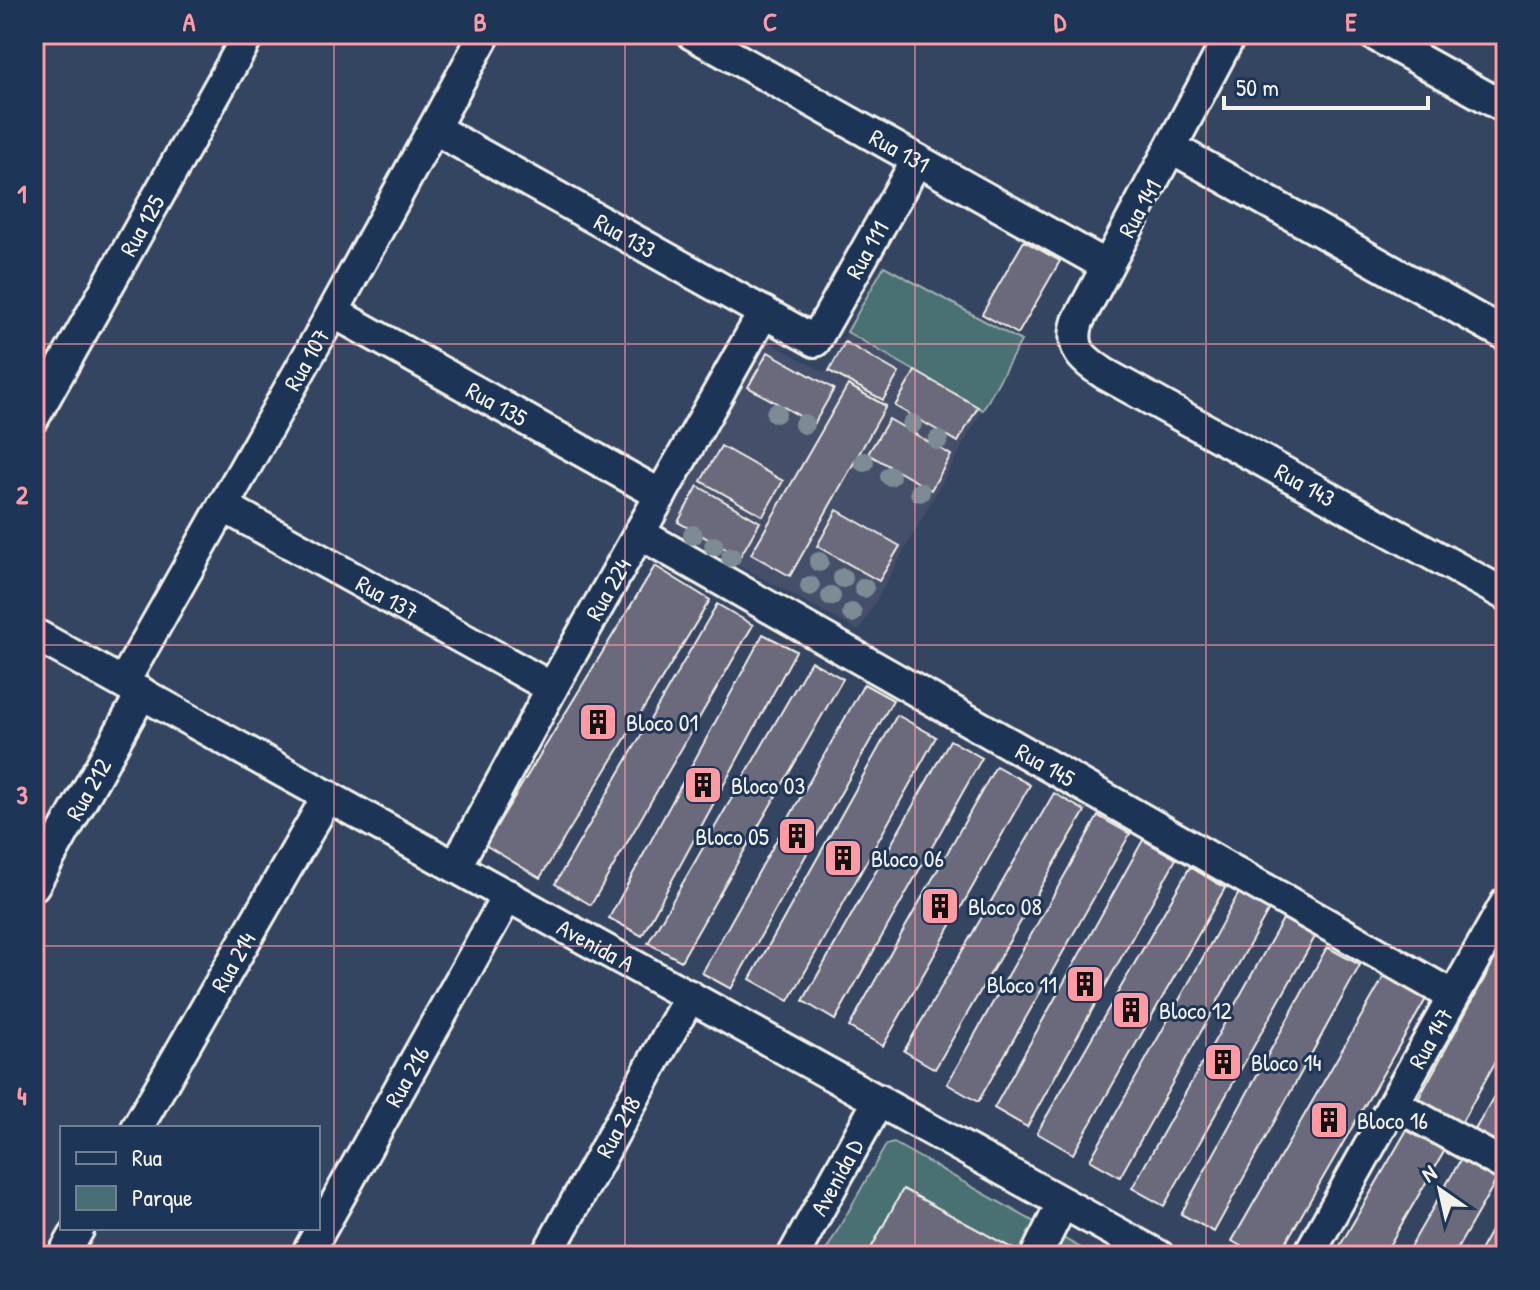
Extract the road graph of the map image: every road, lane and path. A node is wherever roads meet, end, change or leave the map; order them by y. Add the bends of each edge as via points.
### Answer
1 (249, 34) edge
2 (485, 34) edge
3 (692, 34) edge
4 (1231, 34) edge
5 (1373, 34) edge
6 (1506, 108) edge
7 (435, 129) junction
8 (1172, 148) junction
9 (917, 160) junction
10 (1107, 266) junction
11 (333, 312) junction
12 (764, 312) junction
13 (1506, 335) edge
14 (815, 341) joint
15 (1105, 374) joint
16 (34, 417) edge
17 (661, 495) junction
18 (223, 506) junction
19 (639, 533) junction
20 (1506, 595) edge
21 (34, 634) edge
22 (132, 688) junction
23 (552, 688) junction
24 (328, 796) junction
25 (456, 866) junction
26 (34, 885) edge
27 (508, 895) junction
28 (1502, 920) edge
29 (690, 996) junction
30 (1453, 996) junction
31 (879, 1100) junction
32 (1396, 1105) junction
33 (138, 1126) edge
34 (1506, 1166) edge
35 (1062, 1204) junction
36 (78, 1230) edge
37 (63, 1256) edge
38 (306, 1256) edge
39 (546, 1256) edge
40 (793, 1256) edge
41 (1036, 1256) edge
42 (1159, 1256) edge
43 (1308, 1256) edge

1 - 16 street, Rua 125
2 - 7 street, Rua 107
3 - 9 street, Rua 131
4 - 8 street, Rua 141
5 - 6 street
7 - 11 street, Rua 107
7 - 12 street, Rua 133
8 - 10 street, Rua 141
8 - 13 street
9 - 10 street, Rua 131
9 - 14 street, Rua 111
10 - 15 street, Rua 141 via 1073,335 1083,359
11 - 17 street, Rua 135
11 - 18 street, Rua 107
12 - 14 street, Rua 133
12 - 17 street, Rua 224
15 - 20 street, Rua 143
17 - 19 street, Rua 224
18 - 22 street, Rua 107
18 - 23 street, Rua 137
19 - 23 street, Rua 224
19 - 30 street, Rua 145
21 - 22 street, Avenida A
22 - 24 street, Avenida A
22 - 26 street, Rua 212
23 - 25 street, Rua 224
24 - 25 street, Avenida A
24 - 33 street, Rua 214
25 - 27 street, Avenida A
27 - 29 street, Avenida A
27 - 38 street, Rua 216
28 - 30 street, Rua 147
29 - 31 street, Avenida A
29 - 39 street, Rua 218
30 - 32 street, Rua 147
31 - 35 street, Avenida A
31 - 40 street, Avenida D
32 - 34 street
32 - 43 street, Rua 147
35 - 41 street
35 - 42 street, Avenida A
36 - 37 street

